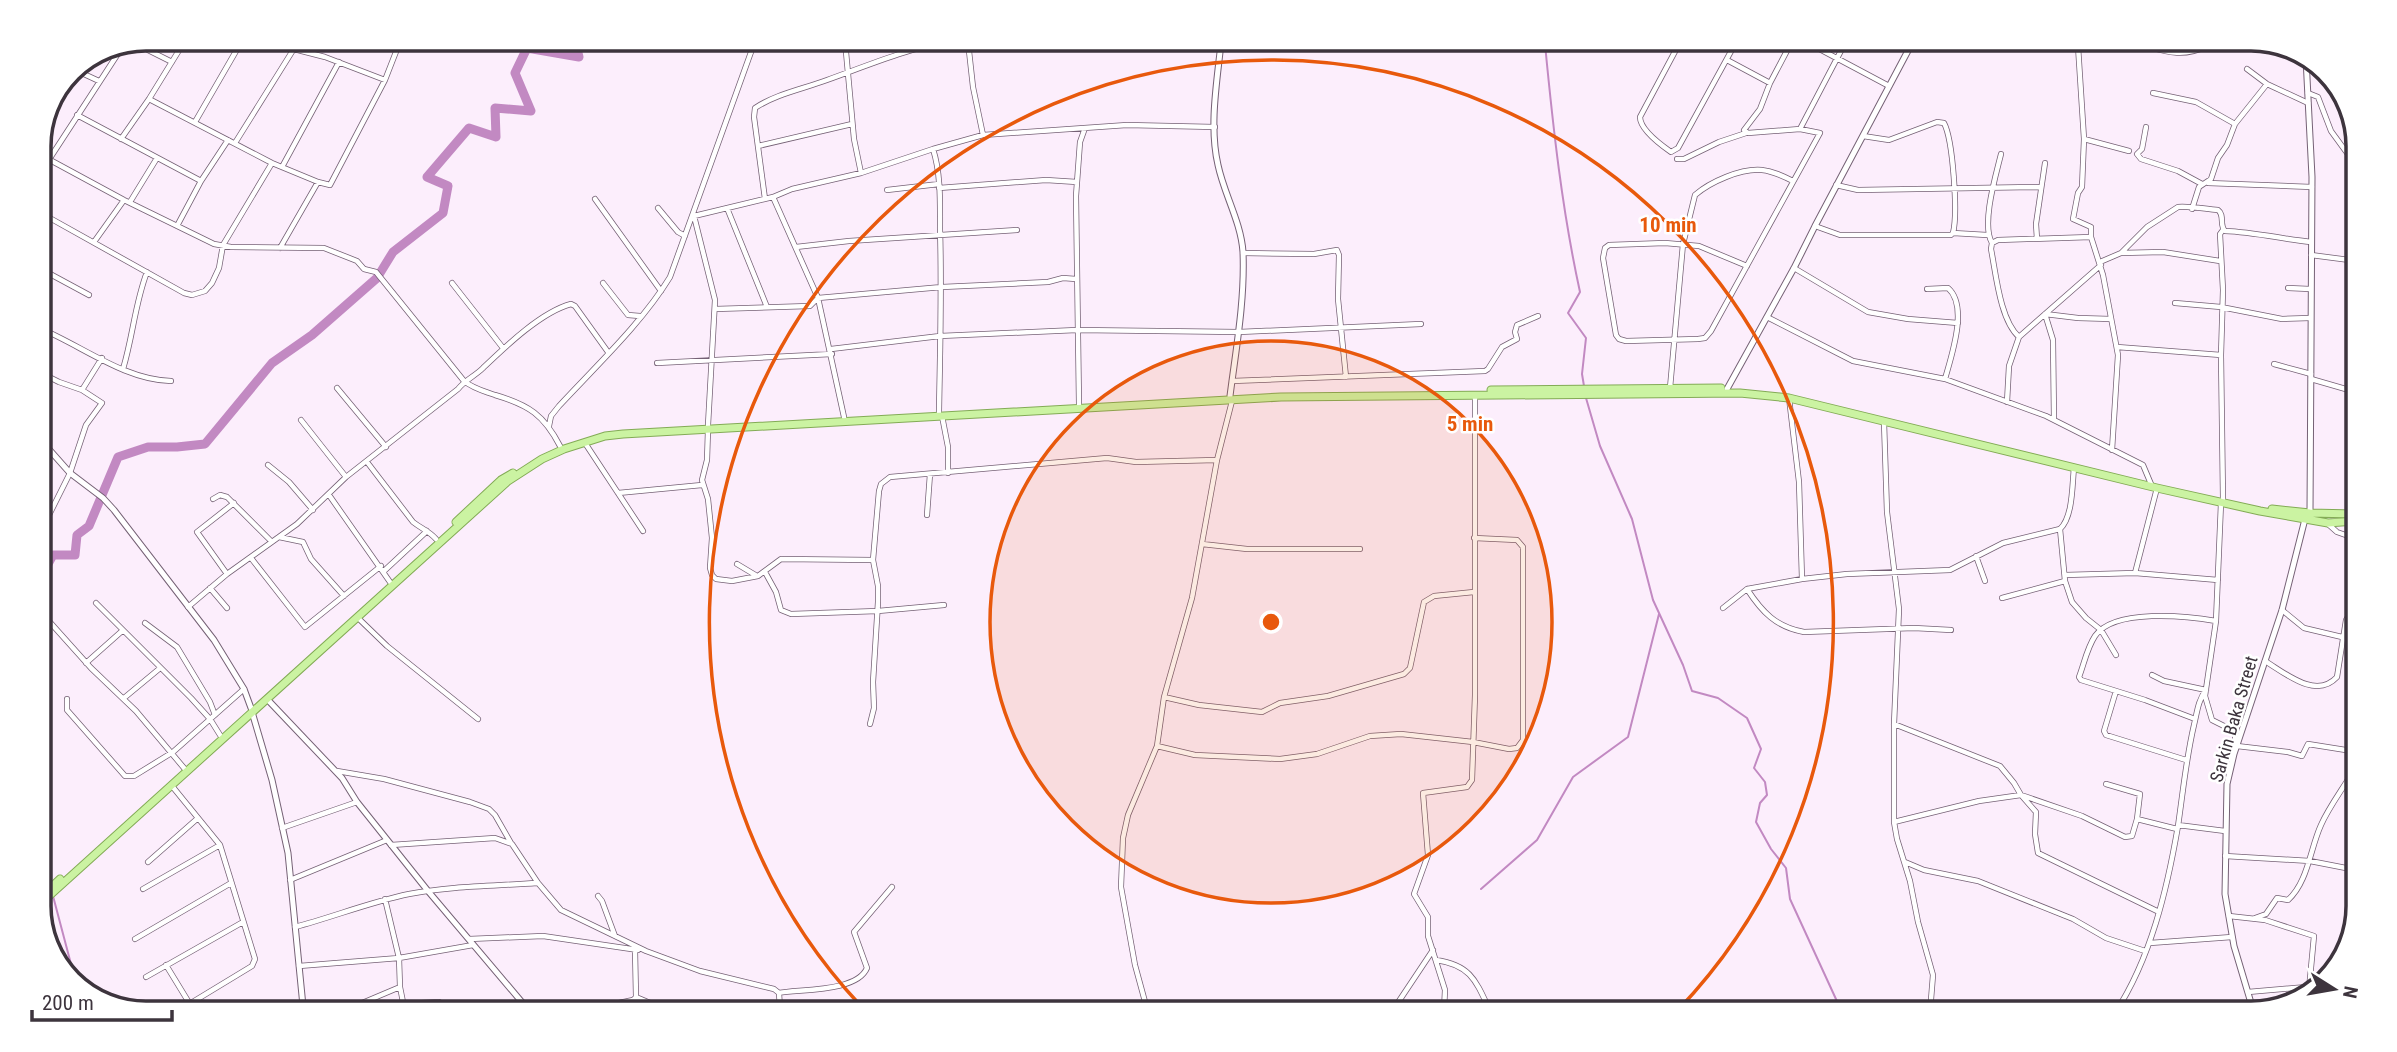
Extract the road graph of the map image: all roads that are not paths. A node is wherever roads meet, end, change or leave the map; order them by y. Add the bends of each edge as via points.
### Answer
1 (150, 51) edge
2 (179, 51) edge
3 (236, 51) edge
4 (293, 51) edge
5 (301, 51) edge
6 (396, 51) edge
7 (752, 51) edge
8 (846, 51) edge
9 (909, 51) edge
10 (969, 51) edge
11 (1220, 51) edge
12 (1675, 51) edge
13 (1732, 51) edge
14 (1787, 51) edge
15 (1824, 51) edge
16 (1841, 51) edge
17 (1908, 51) edge
18 (2078, 51) edge
19 (2162, 51) edge
20 (2193, 51) edge
21 (116, 56) edge
22 (1837, 58) junction
23 (1727, 60) junction
24 (172, 62) junction
25 (339, 62) junction
26 (2307, 68) edge
27 (2247, 69) dead end
28 (848, 73) junction
29 (84, 74) edge
30 (385, 80) junction
31 (99, 81) junction
32 (1770, 83) junction
33 (2267, 84) junction
34 (1889, 86) junction
35 (2153, 93) dead end
36 (2308, 93) junction
37 (149, 99) junction
38 (2308, 103) junction
39 (76, 115) junction
40 (195, 122) junction
41 (852, 124) junction
42 (2235, 124) junction
43 (1215, 127) junction
44 (2147, 127) dead end
45 (1085, 128) junction
46 (1073, 129) junction
47 (1800, 129) junction
48 (1746, 133) junction
49 (983, 135) junction
50 (1863, 136) junction
51 (121, 139) junction
52 (2084, 139) junction
53 (228, 140) junction
54 (1080, 142) junction
55 (235, 144) junction
56 (758, 146) junction
57 (933, 149) junction
58 (2129, 151) dead end
59 (2346, 152) edge
60 (2001, 154) dead end
61 (51, 156) edge
62 (158, 158) junction
63 (51, 159) edge
64 (1677, 159) dead end
65 (272, 163) junction
66 (2045, 163) dead end
67 (282, 167) junction
68 (861, 173) junction
69 (201, 181) junction
70 (1793, 181) junction
71 (318, 182) junction
72 (1077, 182) junction
73 (2204, 183) junction
74 (1836, 185) junction
75 (939, 186) junction
76 (1993, 187) junction
77 (2041, 187) junction
78 (2312, 187) junction
79 (1954, 189) junction
80 (887, 190) dead end
81 (773, 197) junction
82 (594, 199) dead end
83 (765, 199) junction
84 (127, 201) junction
85 (658, 208) dead end
86 (727, 208) junction
87 (2192, 209) junction
88 (694, 216) junction
89 (51, 219) edge
90 (177, 226) junction
91 (1815, 226) junction
92 (1017, 230) dead end
93 (2223, 230) junction
94 (1953, 233) junction
95 (940, 235) junction
96 (1987, 235) junction
97 (685, 236) junction
98 (2091, 237) junction
99 (2037, 239) junction
100 (94, 242) junction
101 (2311, 242) junction
102 (1992, 243) junction
103 (1683, 244) junction
104 (223, 245) junction
105 (796, 247) junction
106 (280, 248) junction
107 (1243, 253) junction
108 (2121, 253) junction
109 (2311, 255) junction
110 (2346, 260) edge
111 (2220, 261) junction
112 (2100, 263) junction
113 (1747, 266) junction
114 (1794, 268) junction
115 (147, 272) junction
116 (51, 274) edge
117 (1076, 279) junction
118 (452, 283) dead end
119 (603, 283) dead end
120 (942, 287) junction
121 (2288, 288) dead end
122 (1927, 289) dead end
123 (2311, 289) junction
124 (661, 292) junction
125 (89, 295) dead end
126 (818, 298) junction
127 (2175, 303) dead end
128 (767, 307) junction
129 (2221, 307) junction
130 (715, 309) junction
131 (2045, 314) junction
132 (641, 316) junction
133 (1538, 316) dead end
134 (1766, 316) junction
135 (2310, 318) junction
136 (2111, 319) junction
137 (1958, 323) junction
138 (1420, 324) dead end
139 (1342, 328) junction
140 (1077, 330) junction
141 (1239, 332) junction
142 (51, 333) edge
143 (940, 336) junction
144 (2019, 337) junction
145 (1673, 340) junction
146 (2116, 347) junction
147 (503, 348) junction
148 (832, 351) junction
149 (608, 352) junction
150 (2221, 355) junction
151 (102, 358) junction
152 (712, 359) junction
153 (657, 363) dead end
154 (2274, 364) dead end
155 (123, 369) junction
156 (1346, 377) junction
157 (2311, 377) junction
158 (51, 378) edge
159 (1945, 379) junction
160 (171, 381) dead end
161 (464, 381) junction
162 (1232, 381) junction
163 (337, 388) dead end
164 (1670, 388) junction
165 (1727, 389) junction
166 (2346, 389) edge
167 (82, 390) junction
168 (1475, 395) junction
169 (1231, 398) junction
170 (1788, 398) junction
171 (2007, 402) junction
172 (1079, 404) junction
173 (1055, 408) junction
174 (941, 414) junction
175 (845, 417) junction
176 (2054, 419) junction
177 (301, 420) dead end
178 (1884, 421) junction
179 (549, 426) junction
180 (708, 427) junction
181 (585, 442) junction
182 (560, 446) junction
183 (386, 447) junction
184 (2112, 450) junction
185 (51, 453) edge
186 (1217, 460) junction
187 (367, 462) junction
188 (2059, 463) junction
189 (268, 465) dead end
190 (2074, 468) junction
191 (71, 473) junction
192 (948, 473) junction
193 (930, 474) junction
194 (346, 478) junction
195 (702, 485) junction
196 (2154, 486) junction
197 (618, 493) junction
198 (329, 495) junction
199 (213, 499) dead end
200 (2222, 501) junction
201 (234, 503) junction
202 (313, 510) junction
203 (51, 511) edge
204 (927, 515) dead end
205 (2308, 516) junction
206 (2346, 516) edge
207 (2346, 518) edge
208 (2328, 523) junction
209 (2060, 529) junction
210 (427, 530) junction
211 (643, 531) dead end
212 (2346, 535) edge
213 (279, 537) junction
214 (1474, 538) junction
215 (436, 539) junction
216 (272, 542) junction
217 (1202, 544) junction
218 (1360, 549) dead end
219 (1976, 556) junction
220 (251, 558) junction
221 (873, 560) junction
222 (737, 564) dead end
223 (382, 568) junction
224 (765, 572) junction
225 (1894, 572) junction
226 (2135, 573) junction
227 (227, 574) junction
228 (758, 576) junction
229 (2065, 578) junction
230 (1802, 579) junction
231 (2218, 580) junction
232 (1985, 581) dead end
233 (390, 582) junction
234 (210, 588) junction
235 (1747, 589) junction
236 (1474, 592) junction
237 (344, 596) junction
238 (2002, 598) dead end
239 (96, 603) dead end
240 (944, 605) dead end
241 (188, 607) junction
242 (227, 608) dead end
243 (1723, 608) dead end
244 (2281, 610) junction
245 (878, 611) junction
246 (358, 617) junction
247 (2346, 620) edge
248 (2216, 621) junction
249 (145, 623) dead end
250 (51, 624) edge
251 (1897, 628) junction
252 (1951, 630) dead end
253 (2101, 630) junction
254 (122, 631) junction
255 (2342, 637) junction
256 (325, 644) junction
257 (2116, 655) dead end
258 (2265, 661) junction
259 (86, 663) junction
260 (159, 669) junction
261 (2152, 675) dead end
262 (244, 689) junction
263 (2206, 690) junction
264 (2116, 691) junction
265 (1164, 697) junction
266 (124, 698) junction
267 (67, 699) dead end
268 (267, 699) junction
269 (251, 710) junction
270 (212, 717) junction
271 (478, 719) dead end
272 (2195, 719) junction
273 (870, 724) dead end
274 (1894, 724) junction
275 (220, 735) junction
276 (1473, 742) junction
277 (1157, 746) junction
278 (2237, 746) junction
279 (2346, 750) edge
280 (173, 752) junction
281 (2186, 760) junction
282 (184, 768) junction
283 (334, 771) junction
284 (2230, 771) junction
285 (2346, 783) edge
286 (2106, 784) dead end
287 (171, 785) junction
288 (2021, 795) junction
289 (357, 802) junction
290 (198, 818) junction
291 (2137, 819) junction
292 (1894, 822) junction
293 (2178, 827) junction
294 (282, 828) junction
295 (2225, 831) junction
296 (389, 843) junction
297 (512, 844) junction
298 (220, 845) junction
299 (2225, 856) junction
300 (148, 862) dead end
301 (1904, 862) junction
302 (2309, 862) junction
303 (2346, 868) edge
304 (290, 880) junction
305 (232, 883) junction
306 (538, 883) junction
307 (892, 887) dead end
308 (51, 888) edge
309 (142, 889) dead end
310 (428, 891) junction
311 (51, 894) edge
312 (598, 896) dead end
313 (385, 899) junction
314 (2159, 912) junction
315 (2228, 916) junction
316 (2255, 918) junction
317 (243, 922) junction
318 (295, 927) junction
319 (615, 936) junction
320 (2232, 937) junction
321 (135, 939) dead end
322 (469, 939) junction
323 (2149, 943) junction
324 (473, 945) junction
325 (1433, 949) junction
326 (635, 950) junction
327 (646, 951) junction
328 (2145, 951) junction
329 (2312, 954) edge
330 (399, 958) junction
331 (1436, 960) junction
332 (166, 965) junction
333 (299, 966) junction
334 (146, 977) dead end
335 (400, 987) junction
336 (2295, 990) edge
337 (2248, 992) junction
338 (779, 993) junction
339 (636, 997) junction
340 (188, 1001) edge
341 (194, 1001) edge
342 (302, 1001) edge
343 (367, 1001) edge
344 (403, 1001) edge
345 (521, 1001) edge
346 (622, 1001) edge
347 (646, 1001) edge
348 (780, 1001) edge
349 (1145, 1001) edge
350 (1399, 1001) edge
351 (1445, 1001) edge
352 (1485, 1001) edge
353 (1931, 1001) edge
354 (2122, 1001) edge
355 (2251, 1001) edge

1 - 24 street
2 - 24 street
3 - 40 street
4 - 55 street
5 - 25 street
6 - 30 street
7 - 88 street
8 - 28 street
9 - 28 street
10 - 49 street
11 - 43 street
12 - 23 street via 1640,117 1640,123 1669,152 1678,148
13 - 23 street
14 - 32 street
15 - 22 street
16 - 22 street
17 - 34 street
18 - 52 street
19 - 20 street
21 - 31 street
22 - 34 street
22 - 47 street
23 - 32 street
24 - 37 street
25 - 30 street
25 - 67 street
26 - 36 street, Sarkin Baka Street
27 - 33 street
28 - 41 street
28 - 56 street via 755,108
29 - 31 street
30 - 71 street via 332,182
31 - 39 street
32 - 48 street
33 - 38 street
33 - 42 street
34 - 50 street
35 - 42 street via 2196,102
36 - 38 street, Sarkin Baka Street
36 - 59 street via 2318,97 2331,131
37 - 40 street
37 - 51 street
38 - 78 street, Sarkin Baka Street
39 - 51 street
39 - 61 street
40 - 53 street
41 - 56 street
41 - 68 street
42 - 73 street via 2211,179
43 - 45 street
43 - 107 street via 1218,167
44 - 73 street via 2137,154 2141,159
45 - 46 street
45 - 54 street
46 - 49 street
46 - 54 street
47 - 48 street
47 - 70 street via 1820,132
48 - 64 street
49 - 57 street
50 - 74 street
50 - 79 street via 1901,138 1944,122 1950,136
51 - 62 street
52 - 58 street
52 - 98 street via 2082,187 2073,219 2091,227
53 - 55 street
53 - 69 street
54 - 72 street
55 - 65 street
56 - 83 street
57 - 68 street
57 - 75 street
60 - 76 street
62 - 69 street
62 - 84 street
63 - 84 street
65 - 67 street
65 - 104 street
66 - 77 street
67 - 71 street
68 - 81 street
69 - 90 street
70 - 103 street via 1756,170 1698,192 1692,199
70 - 113 street
71 - 106 street
72 - 75 street
72 - 117 street
73 - 78 street
73 - 87 street
74 - 79 street via 1857,190
74 - 91 street
75 - 80 street
75 - 95 street
76 - 77 street
76 - 79 street
76 - 96 street
77 - 99 street
78 - 101 street, Sarkin Baka Street
79 - 94 street
81 - 83 street
81 - 105 street
82 - 124 street
83 - 86 street
84 - 90 street
84 - 100 street
85 - 97 street
86 - 88 street
86 - 128 street
87 - 93 street via 2220,211
87 - 108 street via 2178,207 2147,227
88 - 97 street
88 - 130 street
89 - 100 street
90 - 104 street
91 - 94 street via 1840,235
91 - 114 street
92 - 95 street
93 - 101 street
93 - 111 street
94 - 96 street
95 - 105 street
95 - 120 street
96 - 102 street
97 - 124 street
98 - 99 street
98 - 112 street
99 - 102 street
100 - 115 street
101 - 109 street, Sarkin Baka Street
102 - 144 street via 2008,326
103 - 113 street via 1706,248
103 - 145 street
103 - 145 street via 1615,244 1605,248 1603,258 1619,339
104 - 106 street
104 - 115 street via 219,268 205,291 184,293
105 - 126 street
106 - 161 street via 324,248 378,274
107 - 139 street via 1337,250
107 - 141 street
108 - 111 street via 2162,252
108 - 112 street
109 - 110 street
109 - 123 street, Sarkin Baka Street
111 - 129 street
112 - 131 street
112 - 136 street
113 - 145 street via 1708,335
114 - 134 street
114 - 137 street via 1868,312
115 - 155 street
116 - 125 street
117 - 120 street
117 - 140 street
118 - 147 street
119 - 132 street via 628,316
120 - 126 street
120 - 143 street
121 - 123 street
122 - 137 street via 1952,291
123 - 135 street, Sarkin Baka Street
124 - 132 street
126 - 128 street via 810,306
126 - 148 street
127 - 129 street
128 - 130 street
129 - 135 street via 2282,319
129 - 150 street
130 - 152 street
131 - 136 street
131 - 144 street
131 - 176 street via 2053,340
132 - 149 street
133 - 156 street via 1517,325 1517,339 1502,347 1485,371
134 - 159 street via 1853,361
134 - 165 street
135 - 157 street, Sarkin Baka Street
136 - 146 street
137 - 159 street
138 - 139 street
139 - 141 street
139 - 156 street
140 - 141 street
140 - 143 street
140 - 172 street
141 - 162 street
142 - 151 street
143 - 148 street
143 - 174 street
144 - 171 street via 2009,366
145 - 164 street
146 - 150 street
146 - 184 street
147 - 149 street via 571,304
147 - 161 street
148 - 152 street
148 - 175 street
149 - 179 street via 551,416
150 - 200 street
151 - 155 street
151 - 167 street
152 - 153 street
152 - 180 street
154 - 157 street
155 - 160 street via 156,381
156 - 162 street
157 - 166 street
157 - 205 street, Sarkin Baka Street
158 - 167 street
159 - 171 street
161 - 179 street via 518,402
161 - 183 street
162 - 169 street
163 - 183 street
164 - 165 main road
164 - 169 main road via 1280,393
165 - 188 main road via 1821,401
167 - 191 street via 102,403 86,425
168 - 169 main road
168 - 170 main road via 1717,393
168 - 214 street
169 - 172 main road
169 - 173 main road
169 - 186 street
170 - 178 main road
170 - 230 street via 1799,482
171 - 176 street
172 - 173 main road
173 - 174 main road
174 - 175 main road
174 - 180 main road
174 - 192 street
175 - 180 main road
176 - 184 street
177 - 194 street
178 - 188 main road
178 - 225 street
179 - 182 street
180 - 181 main road
180 - 182 main road via 603,433
180 - 195 street
181 - 197 street
181 - 246 main road via 542,459 508,481
182 - 215 main road via 501,480
183 - 187 street
184 - 196 street via 2143,465
185 - 191 street
186 - 192 street via 1107,458
186 - 217 street
187 - 194 street
187 - 210 street via 413,522
188 - 190 main road
188 - 196 main road
189 - 202 street
190 - 196 main road
190 - 209 street via 2066,523
191 - 203 street
191 - 241 street via 103,498
192 - 193 street
193 - 204 street
193 - 221 street via 890,477 881,484
194 - 198 street
195 - 197 street
195 - 228 street via 708,499 712,575 724,582
196 - 200 main road
196 - 226 street
197 - 211 street
198 - 202 street
198 - 223 street
199 - 201 street via 220,495
200 - 205 main road
200 - 231 street
201 - 216 street
201 - 227 street via 197,532
202 - 213 street
205 - 206 main road
205 - 208 main road
205 - 244 street, Sarkin Baka Street
207 - 208 main road
208 - 212 street
209 - 219 street via 2003,543
209 - 229 street
210 - 215 street
210 - 223 street
213 - 216 street
213 - 237 street via 303,542 311,559
214 - 236 street
214 - 276 street via 1517,540 1523,547 1523,740 1517,748
215 - 233 main road
216 - 220 street
217 - 218 street via 1247,549
217 - 265 street via 1183,636
219 - 225 street via 1950,570
219 - 232 street
220 - 227 street
220 - 237 street via 305,627
221 - 224 street via 780,559
221 - 245 street
222 - 228 street
223 - 233 street
223 - 237 street
224 - 228 street
224 - 245 street via 781,610 791,614
225 - 230 street
225 - 251 street
226 - 229 street
226 - 231 street
227 - 234 street
229 - 238 street
229 - 253 street via 2072,602
230 - 235 street
231 - 248 street
233 - 256 main road
234 - 241 street
234 - 242 street
235 - 243 street
235 - 251 street via 1762,612 1792,629
236 - 265 street via 1434,596 1424,602 1410,668 1404,674 1328,696 1280,703 1262,712
236 - 276 street
239 - 254 street
240 - 245 street
241 - 262 street
244 - 255 street via 2304,628
244 - 258 street, Sarkin Baka Street
245 - 273 street
246 - 256 main road
246 - 271 street
247 - 255 street
248 - 253 street via 2170,615 2115,623
248 - 263 street
249 - 270 street via 177,647 211,702
250 - 259 street
251 - 252 street
251 - 274 street
253 - 257 street
253 - 264 street via 2079,677
254 - 259 street
254 - 260 street
255 - 258 street via 2337,677 2332,683 2302,684
256 - 268 main road
256 - 269 main road
258 - 278 street, Sarkin Baka Street
259 - 266 street
260 - 266 street
260 - 270 street
261 - 263 street
262 - 269 street
262 - 270 street
263 - 272 street
263 - 284 street via 2212,720 2236,732
264 - 272 street
264 - 281 street via 2106,735
265 - 277 street
266 - 280 street
267 - 280 street via 67,710 125,776 134,776
268 - 269 main road
268 - 283 street
269 - 275 main road
269 - 287 main road
269 - 294 street
270 - 275 street
270 - 280 street
272 - 281 street
274 - 288 street via 2000,766
274 - 292 street
275 - 282 main road
276 - 277 street via 1412,734 1370,736 1317,754 1280,759 1195,755
276 - 325 street via 1470,784 1423,793 1428,855 1415,894 1426,909
277 - 349 street via 1128,815 1120,874
278 - 279 street via 2302,756 2308,744
278 - 284 street, Sarkin Baka Street
280 - 282 street
281 - 293 street
282 - 308 main road
283 - 289 street
283 - 297 street via 384,779 489,809
284 - 295 street, Sarkin Baka Street
285 - 302 street via 2321,824
286 - 291 street via 2140,794
287 - 290 street
287 - 311 main road
288 - 291 street via 2128,837
288 - 292 street
288 - 314 street via 2036,812 2038,853
289 - 294 street
289 - 296 street
290 - 298 street
290 - 300 street
291 - 293 street
292 - 301 street
293 - 295 street
293 - 314 street
294 - 304 street
295 - 299 street, Sarkin Baka Street
296 - 297 street via 495,838
296 - 304 street
296 - 310 street
297 - 306 street
298 - 305 street
298 - 309 street
299 - 302 street
299 - 315 street, Sarkin Baka Street
301 - 328 street via 1979,881
301 - 353 street via 1933,975
302 - 303 street
302 - 316 street via 2294,895 2288,900 2277,898 2266,914
304 - 318 street
305 - 317 street
305 - 321 street
306 - 310 street
306 - 319 street via 561,910
307 - 338 street via 854,932 867,968 863,975 834,988
310 - 313 street
310 - 322 street
312 - 319 street
313 - 318 street
313 - 330 street
314 - 323 street
315 - 316 street
315 - 320 street, Sarkin Baka Street
316 - 329 street via 2314,936
317 - 332 street
317 - 341 street via 254,963
318 - 333 street
319 - 327 street
320 - 323 street
320 - 337 street, Sarkin Baka Street
322 - 324 street
322 - 326 street via 543,936
323 - 328 street
324 - 330 street
324 - 345 street
325 - 331 street
325 - 350 street
326 - 327 street
326 - 339 street
327 - 338 street
328 - 354 street
330 - 333 street
330 - 335 street
331 - 351 street
331 - 352 street via 1463,967
332 - 334 street
332 - 340 street
333 - 342 street
335 - 343 street
335 - 344 street
336 - 337 street
337 - 355 street, Sarkin Baka Street
338 - 348 street
339 - 346 street
339 - 347 street

